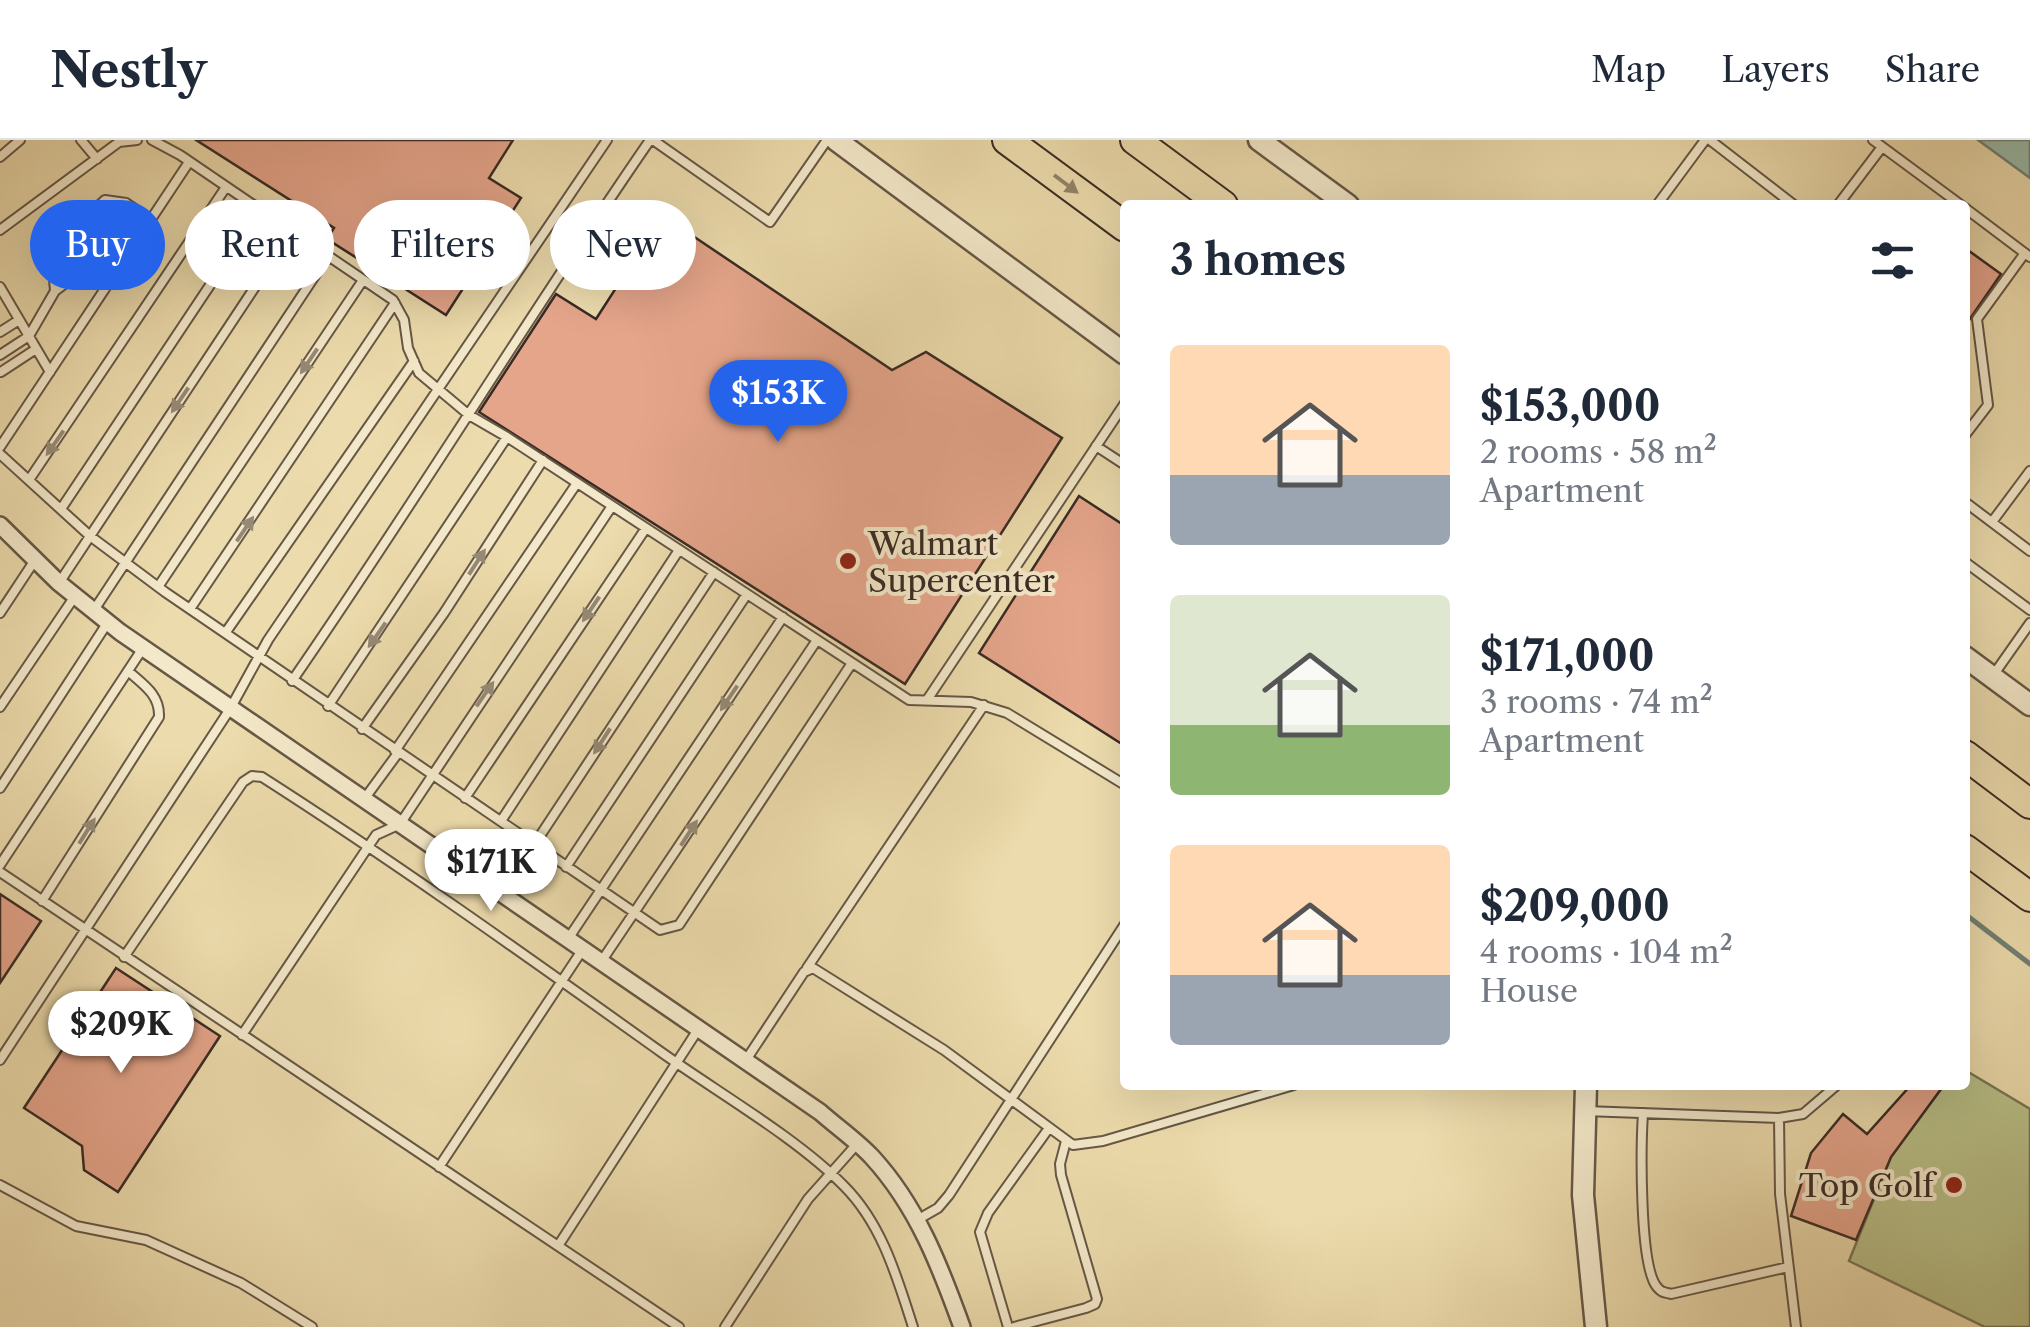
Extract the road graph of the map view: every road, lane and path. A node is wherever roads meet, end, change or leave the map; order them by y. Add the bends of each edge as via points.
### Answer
1 (81, 140) edge
2 (138, 140) edge
3 (152, 140) edge
4 (607, 140) edge
5 (652, 140) edge
6 (827, 140) edge
7 (836, 140) edge
8 (1007, 140) edge
9 (1135, 140) edge
10 (1259, 140) edge
11 (1708, 140) edge
12 (1873, 140) edge
13 (17, 141) edge
14 (1882, 146) junction
15 (0, 157) edge
16 (96, 159) junction
17 (189, 162) junction
18 (226, 187) junction
19 (164, 200) edge
20 (245, 200) edge
21 (1215, 200) edge
22 (1341, 200) edge
23 (1661, 200) edge
24 (1787, 200) edge
25 (1842, 200) edge
26 (1954, 200) edge
27 (1970, 212) edge
28 (1120, 223) edge
29 (0, 230) edge
30 (2027, 255) edge
31 (0, 287) edge
32 (57, 290) edge
33 (104, 290) edge
34 (206, 290) edge
35 (253, 290) edge
36 (305, 290) edge
37 (356, 290) edge
38 (376, 290) edge
39 (55, 292) joint
40 (395, 304) junction
41 (4, 305) edge
42 (19, 320) junction
43 (0, 332) edge
44 (28, 336) junction
45 (36, 349) junction
46 (1120, 350) edge
47 (0, 355) edge
48 (414, 362) junction
49 (1, 372) edge
50 (50, 372) junction
51 (437, 391) junction
52 (1120, 410) edge
53 (468, 415) junction
54 (1970, 428) edge
55 (507, 437) junction
56 (1096, 446) junction
57 (0, 450) edge
58 (542, 460) junction
59 (1120, 462) edge
60 (2030, 471) edge
61 (30, 480) junction
62 (578, 483) junction
63 (612, 506) junction
64 (1970, 506) edge
65 (60, 509) junction
66 (1992, 522) junction
67 (0, 525) edge
68 (646, 528) junction
69 (90, 536) junction
70 (680, 550) junction
71 (2030, 551) edge
72 (35, 560) junction
73 (124, 562) junction
74 (1970, 566) edge
75 (714, 572) junction
76 (59, 583) junction
77 (158, 587) junction
78 (747, 594) junction
79 (75, 596) junction
80 (190, 609) junction
81 (94, 610) junction
82 (2030, 610) edge
83 (0, 613) edge
84 (783, 617) junction
85 (108, 622) junction
86 (2030, 623) edge
87 (226, 632) junction
88 (817, 640) junction
89 (143, 648) junction
90 (260, 654) junction
91 (852, 662) junction
92 (1970, 662) edge
93 (128, 671) junction
94 (1992, 677) junction
95 (292, 681) junction
96 (927, 700) junction
97 (2030, 705) edge
98 (328, 706) junction
99 (984, 706) junction
100 (0, 707) edge
101 (230, 709) junction
102 (362, 729) junction
103 (396, 752) junction
104 (1970, 759) edge
105 (430, 774) junction
106 (1120, 781) edge
107 (0, 788) edge
108 (465, 798) junction
109 (364, 800) junction
110 (2030, 804) edge
111 (501, 822) junction
112 (400, 824) junction
113 (534, 845) junction
114 (368, 846) junction
115 (1970, 853) edge
116 (566, 867) junction
117 (0, 868) edge
118 (599, 890) junction
119 (2030, 897) edge
120 (42, 901) junction
121 (634, 913) junction
122 (85, 931) junction
123 (1120, 932) edge
124 (568, 939) junction
125 (582, 949) junction
126 (124, 957) junction
127 (602, 962) junction
128 (804, 972) junction
129 (561, 981) junction
130 (699, 1028) junction
131 (242, 1035) junction
132 (0, 1060) edge
133 (746, 1060) junction
134 (676, 1063) junction
135 (1277, 1090) edge
136 (1586, 1090) edge
137 (1831, 1090) edge
138 (1012, 1097) junction
139 (1585, 1110) junction
140 (1643, 1113) junction
141 (1779, 1118) junction
142 (1049, 1128) junction
143 (1066, 1142) junction
144 (858, 1144) junction
145 (439, 1167) junction
146 (830, 1174) junction
147 (0, 1185) edge
148 (917, 1220) junction
149 (558, 1246) junction
150 (1788, 1268) junction
151 (312, 1327) edge
152 (679, 1327) edge
153 (725, 1327) edge
154 (913, 1327) edge
155 (962, 1327) edge
156 (1011, 1327) edge
157 (1596, 1327) edge
158 (1796, 1327) edge

1 - 16 lane
2 - 16 lane via 119,142
3 - 17 lane
4 - 51 lane
5 - 6 lane via 770,222
5 - 53 lane
7 - 46 street
8 -> 28 highway
9 - 21 highway
10 - 22 street
11 - 23 lane
11 - 24 lane
12 - 14 lane
13 - 15 lane
14 - 25 lane
14 - 26 lane
16 - 29 lane
17 - 18 lane
17 - 19 lane
18 - 20 lane
18 -> 61 lane
27 - 30 lane
30 - 54 lane via 1976,319 1988,405
31 - 41 lane
32 - 39 lane
33 - 50 lane
34 - 65 lane
35 -> 69 lane
36 - 73 lane
37 -> 77 lane
38 - 40 lane
39 - 44 lane
40 - 48 lane
80 -> 40 lane
41 - 42 lane
42 - 43 lane
42 - 44 lane
44 - 45 lane
44 - 47 lane
45 - 49 lane
45 - 50 lane
48 - 51 lane
48 - 87 lane
50 - 57 lane
51 - 53 lane
51 - 90 lane
52 - 56 lane
53 - 55 lane
53 - 95 lane
55 - 58 lane
55 -> 98 lane
56 - 59 lane
56 - 96 lane
57 - 61 lane
58 - 62 lane
102 -> 58 lane
60 - 66 lane
61 - 65 lane
62 - 63 lane
62 - 103 lane
63 - 68 lane
105 -> 63 lane
64 - 66 lane
65 - 69 lane
66 - 71 lane
67 - 72 street
68 - 70 lane
68 -> 108 lane
69 - 73 lane
69 - 76 lane
70 - 75 lane
70 - 111 lane
72 - 76 street
72 - 83 lane
73 - 77 lane
73 - 81 lane
74 - 82 lane
75 - 78 lane
75 -> 113 lane
76 - 79 street
77 - 80 lane
78 - 84 lane
78 - 116 lane
79 - 81 street
79 - 100 lane
80 - 87 lane
81 - 85 street
84 - 88 lane
84 -> 118 lane
85 - 89 street
85 - 107 lane
86 - 94 lane
87 - 90 lane
88 - 91 lane
121 -> 88 lane
89 - 93 lane
89 - 101 street
90 - 95 lane
90 - 101 lane
91 - 96 lane via 909,700
91 - 121 lane via 679,925 660,930
92 - 94 street
93 - 117 lane
120 -> 93 lane via 159,717 160,704
94 - 97 street
95 - 98 lane
96 - 99 lane
98 - 102 lane
99 - 106 lane via 1028,723
99 - 128 lane
101 - 109 street
101 - 122 lane
102 - 103 lane
103 - 105 lane
103 - 109 lane
104 - 110 highway
105 - 108 lane
105 - 112 lane
108 - 111 lane
109 - 112 street
111 - 113 lane
112 - 114 lane
112 - 124 street
113 - 116 lane
114 - 126 lane via 252,776
114 - 129 lane
114 - 131 lane
115 - 119 highway
116 - 118 lane
117 - 120 lane
118 - 121 lane
118 - 124 lane
120 - 122 lane
121 - 127 lane
122 - 126 lane
122 - 132 lane
123 - 138 lane
124 - 125 street
125 - 127 street
125 - 129 lane
126 - 131 lane
127 - 130 street
128 - 133 lane
128 - 138 lane via 822,971
129 - 134 lane
129 - 145 lane
130 - 133 street
130 - 134 lane
131 - 145 lane
133 - 144 street
134 - 146 lane
134 - 149 lane
135 - 143 lane via 1103,1141
136 - 139 street
137 - 141 lane via 1803,1114
138 - 142 lane
138 - 148 lane via 949,1196
139 - 140 lane
139 - 157 street via 1583,1196
140 - 141 lane
140 - 150 lane via 1642,1222 1660,1291
141 - 150 lane
142 - 143 lane
142 - 156 lane via 980,1232
143 - 156 lane via 1061,1175 1097,1299 1086,1308
144 - 146 lane
144 - 148 street
145 - 149 lane
146 - 153 lane
146 - 154 lane via 878,1230
147 - 151 lane via 76,1226 146,1240 241,1283
148 - 155 street
149 - 152 lane
150 - 158 lane

